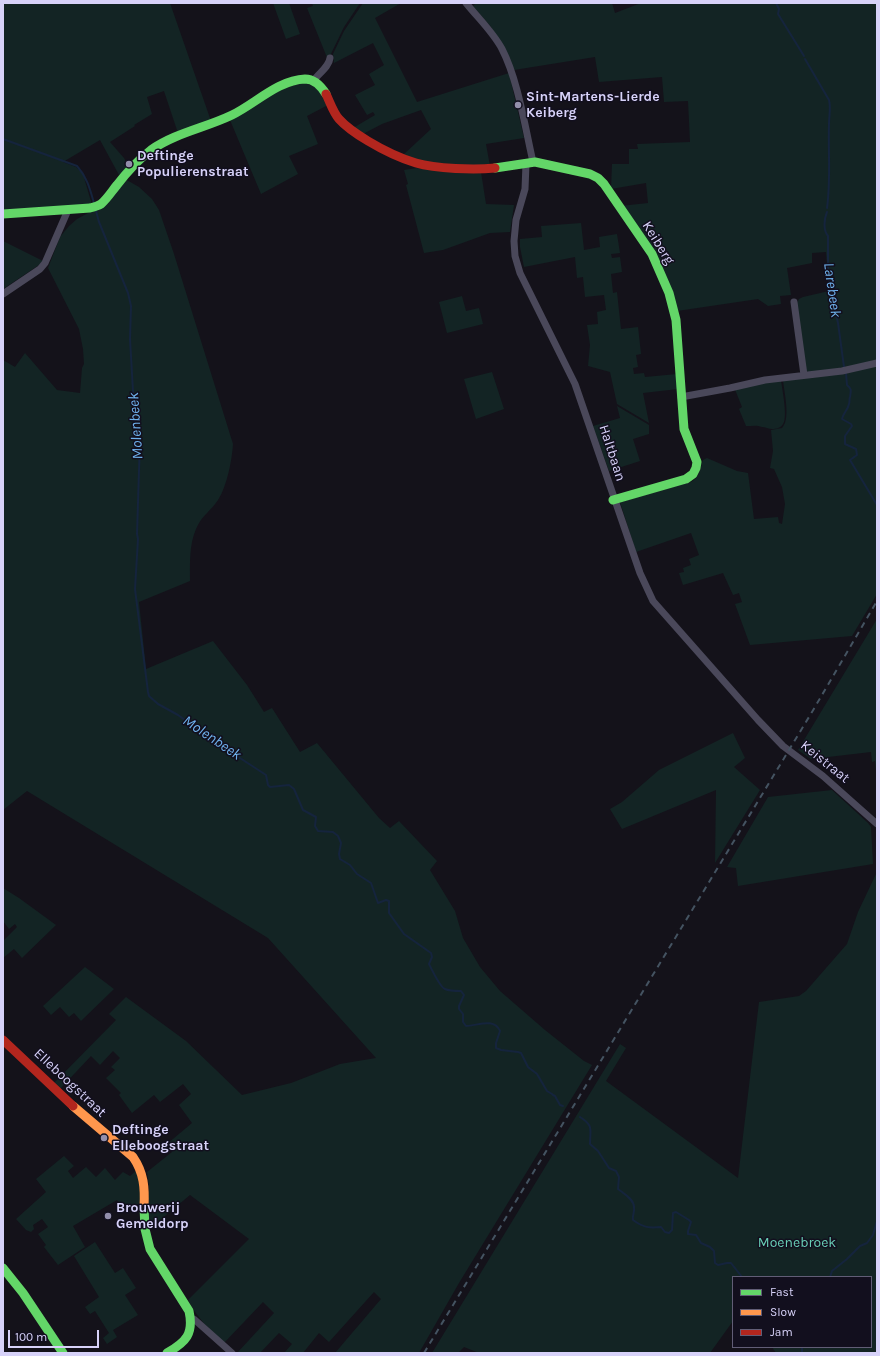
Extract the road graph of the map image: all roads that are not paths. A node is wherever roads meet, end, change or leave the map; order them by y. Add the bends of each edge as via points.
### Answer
1 (466, 3) edge
2 (330, 58) dead end
3 (314, 80) junction
4 (529, 163) junction
5 (68, 210) junction
6 (3, 214) edge
7 (3, 294) edge
8 (794, 302) dead end
9 (877, 363) edge
10 (804, 375) junction
11 (681, 397) junction
12 (613, 500) junction
13 (758, 720) joint
14 (877, 824) edge
15 (3, 1040) edge
16 (3, 1268) edge
17 (191, 1318) junction
18 (63, 1353) edge
19 (167, 1353) edge
20 (232, 1353) edge

1 - 4 street, Haltbaan via 494,36 512,72
2 - 3 street via 329,63
3 - 4 street via 320,85 338,117 348,128 404,159 426,165 478,169
3 - 5 street via 306,79 284,85 233,115 163,142 134,164 100,205
4 - 11 street, Keiberg via 578,171 600,179 652,254 674,311
4 - 12 street, Haltbaan via 516,220 515,256 520,273 575,384
5 - 6 street
5 - 7 street via 45,264
8 - 10 street
9 - 10 street via 842,371
10 - 11 street
11 - 12 street, Keiberg via 685,436 697,456 693,476
12 - 13 street, Haltbaan via 653,601
13 - 14 street, Keistraat via 783,746 823,776
15 - 17 street, Elleboogstraat via 60,1095 137,1161 142,1170 145,1186 144,1233 152,1253
16 - 18 street
17 - 19 street via 190,1330 185,1340
17 - 20 street

